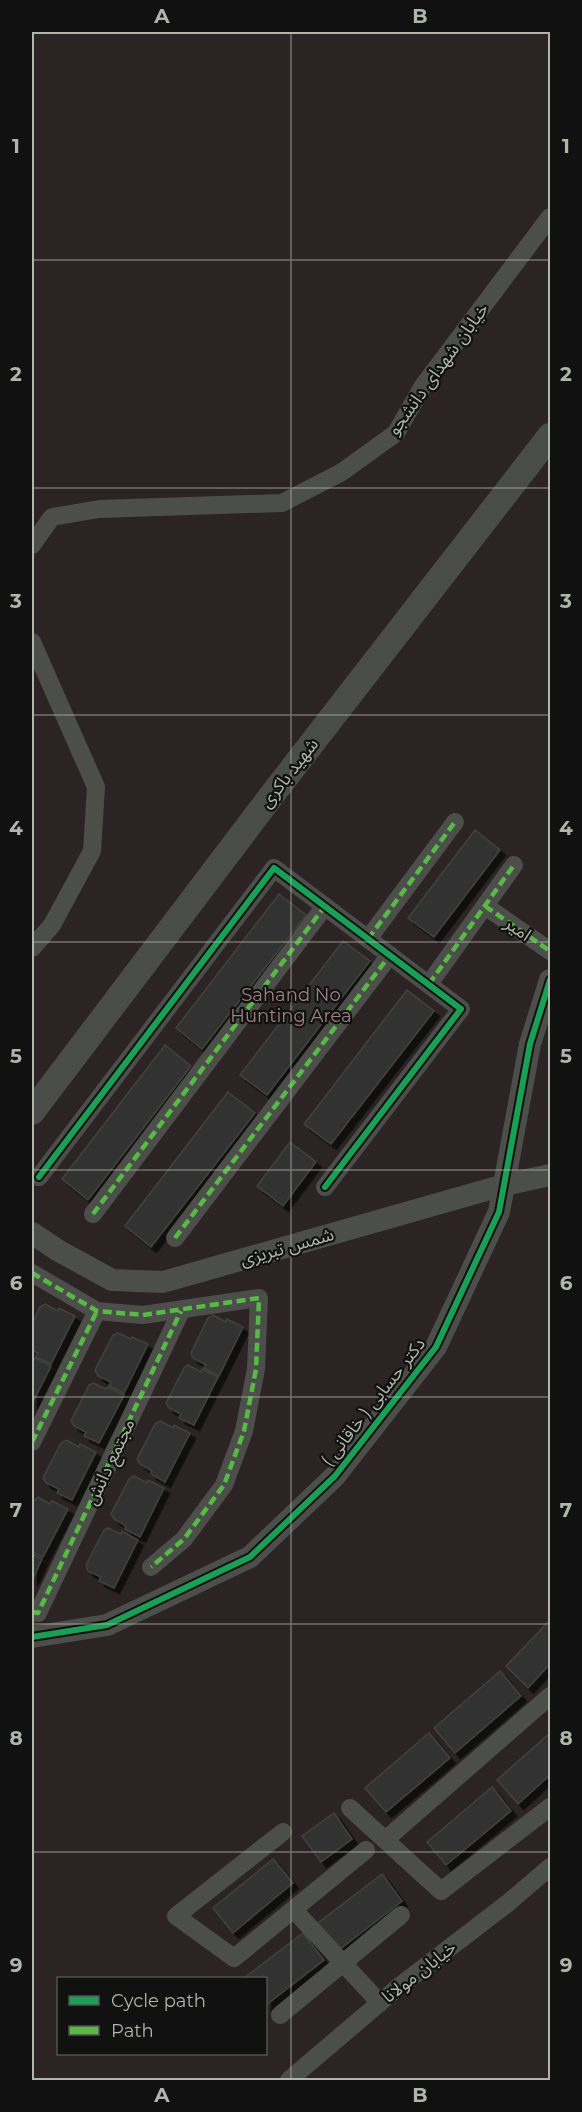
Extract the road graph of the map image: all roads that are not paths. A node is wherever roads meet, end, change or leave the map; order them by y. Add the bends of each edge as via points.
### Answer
1 (550, 218) edge
2 (550, 436) edge
3 (32, 545) edge
4 (32, 642) edge
5 (455, 822) dead end
6 (514, 865) dead end
7 (325, 906) junction
8 (485, 906) junction
9 (368, 939) junction
10 (32, 948) edge
11 (550, 951) edge
12 (390, 955) junction
13 (550, 980) edge
14 (429, 984) junction
15 (32, 1112) edge
16 (550, 1176) edge
17 (39, 1178) dead end
18 (504, 1185) junction
19 (325, 1187) dead end
20 (93, 1215) dead end
21 (32, 1233) edge
22 (175, 1239) dead end
23 (32, 1273) edge
24 (97, 1311) junction
25 (181, 1311) junction
26 (32, 1442) edge
27 (151, 1567) dead end
28 (35, 1612) edge
29 (32, 1637) edge
30 (549, 1700) edge
31 (550, 1807) edge
32 (350, 1808) dead end
33 (283, 1832) dead end
34 (385, 1840) junction
35 (366, 1850) dead end
36 (550, 1867) edge
37 (294, 1910) junction
38 (402, 1915) dead end
39 (344, 1963) junction
40 (380, 2003) junction
41 (280, 2016) dead end
42 (289, 2080) edge

1 - 3 street, خیابان شهدای دانشجو via 423,386 396,434 342,472 282,504 99,509 52,517
2 - 15 main road, شهید باکری
4 - 10 street via 96,787 92,851 52,925
5 - 9 street
6 - 8 street
7 - 9 street
7 - 17 street via 274,868
7 - 20 street
8 - 11 street, امیر
8 - 14 street
9 - 12 street
12 - 14 street
12 - 22 street
13 - 18 street, دکتر حسابی ( خاقانی ) via 530,1044
14 - 19 street via 461,1009
16 - 18 street, شمس تبریزی
18 - 21 street, شمس تبریزی via 164,1282 112,1280
18 - 29 street, دکتر حسابی ( خاقانی ) via 499,1212 436,1347 335,1476 284,1525 250,1557 107,1625
23 - 24 street
24 - 25 street via 143,1315
24 - 26 street
25 - 27 street via 259,1298 256,1369 244,1431 224,1485 184,1539
25 - 28 street, مجتمع دانش
30 - 34 street
31 - 34 street via 441,1891
32 - 34 street
33 - 37 street via 176,1916 234,1958
35 - 37 street
36 - 40 street, خیابان مولانا
37 - 39 street
38 - 39 street
39 - 40 street
39 - 41 street
40 - 42 street, خیابان مولانا

